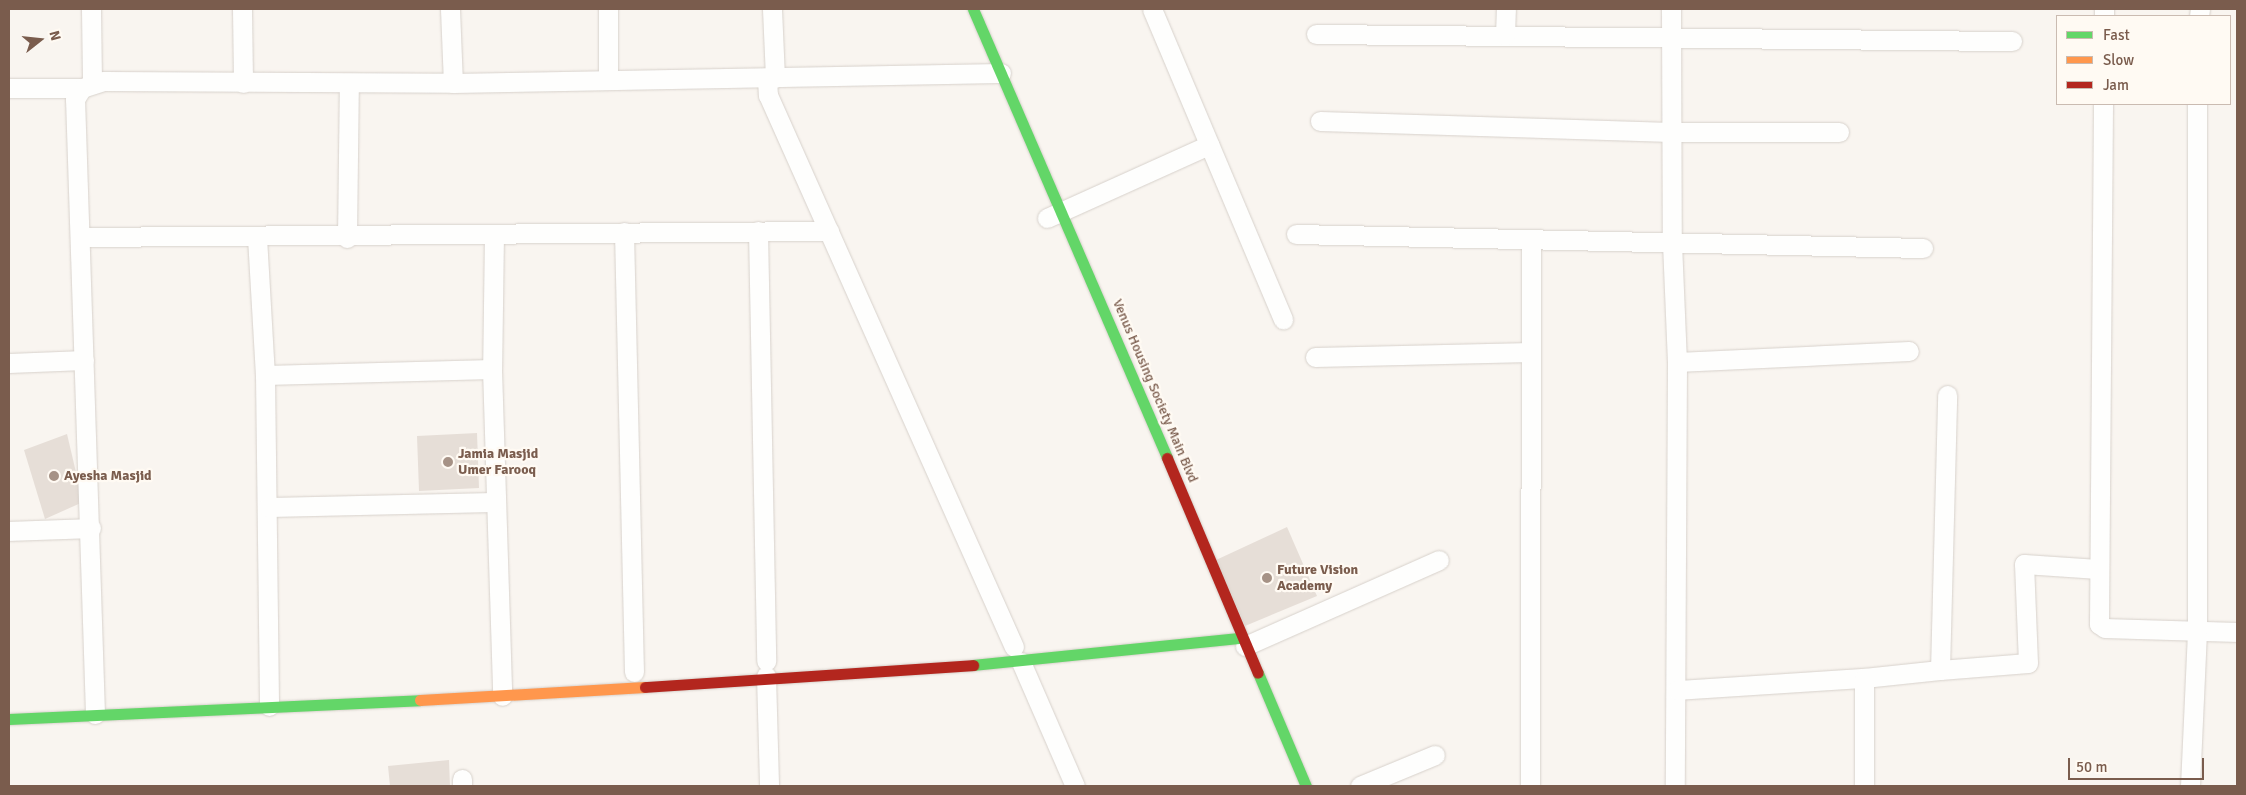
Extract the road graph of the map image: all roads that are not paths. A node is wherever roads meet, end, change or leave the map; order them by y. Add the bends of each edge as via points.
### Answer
1 (91, 9) edge
2 (242, 9) edge
3 (450, 9) edge
4 (608, 9) edge
5 (772, 9) edge
6 (973, 9) edge
7 (1152, 9) edge
8 (1506, 9) edge
9 (1671, 9) edge
10 (1316, 34) dead end
11 (1505, 35) junction
12 (1671, 37) junction
13 (2012, 41) dead end
14 (988, 72) junction
15 (608, 78) junction
16 (771, 78) junction
17 (243, 82) junction
18 (453, 83) junction
19 (349, 84) junction
20 (87, 85) junction
21 (9, 88) edge
22 (2103, 105) edge
23 (2197, 105) edge
24 (1320, 121) dead end
25 (1671, 132) junction
26 (1839, 132) dead end
27 (1209, 145) junction
28 (1051, 216) junction
29 (758, 231) junction
30 (829, 231) junction
31 (624, 232) junction
32 (494, 234) junction
33 (1296, 234) dead end
34 (80, 237) junction
35 (257, 237) junction
36 (347, 238) junction
37 (1531, 239) junction
38 (1672, 243) junction
39 (1922, 248) dead end
40 (1283, 319) dead end
41 (1909, 351) dead end
42 (1531, 352) junction
43 (1315, 357) dead end
44 (84, 360) junction
45 (1677, 362) junction
46 (9, 363) edge
47 (492, 369) junction
48 (266, 376) junction
49 (1947, 395) dead end
50 (495, 502) junction
51 (268, 507) junction
52 (91, 528) junction
53 (9, 531) edge
54 (1439, 560) dead end
55 (2098, 569) junction
56 (1226, 624) junction
57 (2197, 632) junction
58 (2237, 632) edge
59 (1234, 644) junction
60 (1016, 651) junction
61 (766, 665) junction
62 (1940, 670) junction
63 (635, 675) junction
64 (1864, 678) junction
65 (501, 685) junction
66 (1677, 690) junction
67 (222, 696) dead end
68 (268, 696) junction
69 (185, 698) dead end
70 (95, 704) junction
71 (9, 719) edge
72 (1435, 755) dead end
73 (769, 786) edge
74 (1076, 786) edge
75 (1306, 786) edge
76 (1360, 786) edge
77 (1530, 786) edge
78 (1675, 786) edge
79 (1864, 786) edge
80 (2190, 786) edge

1 - 20 street
2 - 17 street
3 - 18 street
4 - 15 street
5 - 16 street
6 - 14 street, Venus Housing Society Main Blvd
7 - 27 street
8 - 11 street
9 - 12 street
10 - 11 street
11 - 12 street
12 - 13 street
12 - 25 street
14 - 16 street
14 - 28 street, Venus Housing Society Main Blvd
15 - 16 street
15 - 18 street
16 - 30 street via 768,95
17 - 19 street
17 - 20 street
18 - 19 street
19 - 36 street
20 - 21 street
20 - 34 street via 75,99
22 - 55 street
23 - 57 street
24 - 25 street
25 - 26 street
25 - 38 street
27 - 28 street
27 - 40 street
28 - 56 street, Venus Housing Society Main Blvd
29 - 30 street
29 - 31 street
29 - 61 street
30 - 60 street
31 - 32 street
31 - 63 street
32 - 36 street
32 - 47 street
33 - 37 street
34 - 35 street
34 - 44 street
35 - 36 street
35 - 48 street
37 - 38 street
37 - 42 street
38 - 39 street
38 - 45 street
41 - 45 street
42 - 43 street
42 - 77 street
44 - 46 street
44 - 52 street
45 - 66 street
47 - 48 street
47 - 50 street
48 - 51 street
49 - 62 street
50 - 51 street
50 - 65 street
51 - 68 street
52 - 53 street
52 - 70 street
54 - 59 street
55 - 57 street via 2098,618 2105,628
55 - 62 street via 2024,564 2028,663
56 - 59 street, Venus Housing Society Main Blvd
56 - 59 street, Venus Housing Society Main Blvd
57 - 58 street
57 - 80 street
59 - 60 street
59 - 75 street, Venus Housing Society Main Blvd
60 - 61 street
60 - 74 street
61 - 63 street
61 - 73 street
62 - 64 street
63 - 65 street
64 - 66 street
64 - 79 street
65 - 68 street
66 - 78 street
67 - 69 street
68 - 70 street
70 - 71 street
72 - 76 street

